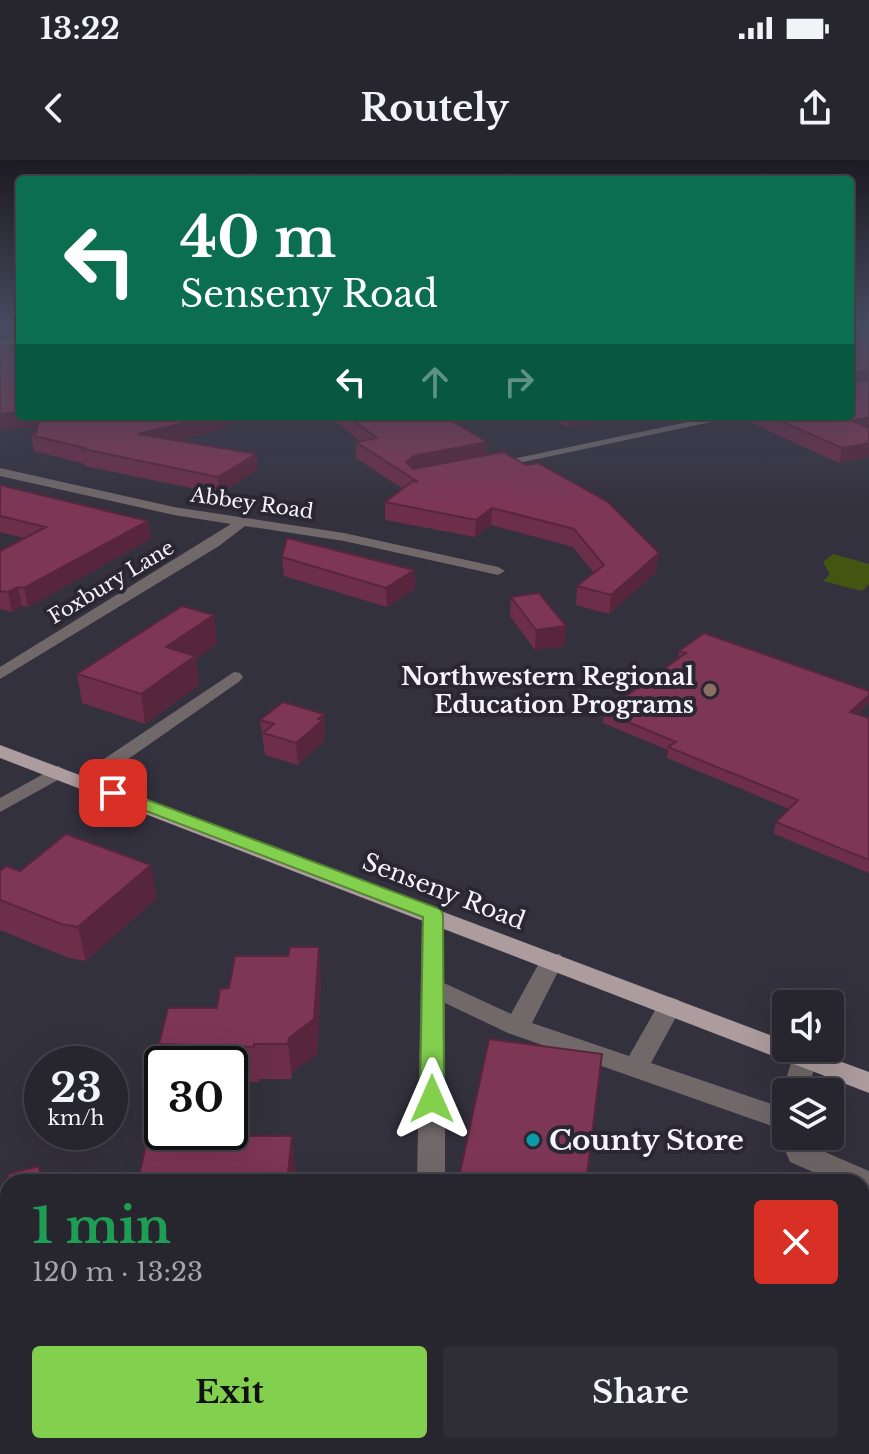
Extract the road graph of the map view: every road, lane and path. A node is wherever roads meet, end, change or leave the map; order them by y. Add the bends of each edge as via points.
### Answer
1 (713, 420) edge
2 (475, 468) edge
3 (0, 472) edge
4 (242, 522) junction
5 (498, 571) dead end
6 (0, 674) edge
7 (234, 677) dead end
8 (0, 751) edge
9 (58, 772) junction
10 (84, 781) junction
11 (0, 806) edge
12 (433, 914) junction
13 (552, 960) junction
14 (433, 988) junction
15 (670, 1006) junction
16 (517, 1027) junction
17 (772, 1045) edge
18 (816, 1062) edge
19 (635, 1068) junction
20 (869, 1083) edge
21 (772, 1115) edge
22 (798, 1150) edge
23 (431, 1174) edge
24 (846, 1174) edge

1 - 2 street
3 - 4 street, Abbey Road
4 - 5 street, Abbey Road via 358,540
4 - 6 street, Foxbury Lane
7 - 10 street
8 - 9 main road, Senseny Road
9 - 10 main road, Senseny Road
9 - 11 street
10 - 12 main road, Senseny Road
12 - 13 main road, Senseny Road
12 - 14 street
13 - 15 main road, Senseny Road
13 - 16 street
14 - 16 street
14 - 23 street
15 - 17 main road, Senseny Road
15 - 19 street
16 - 19 street
18 - 20 main road, Senseny Road
19 - 21 street
22 - 24 street

